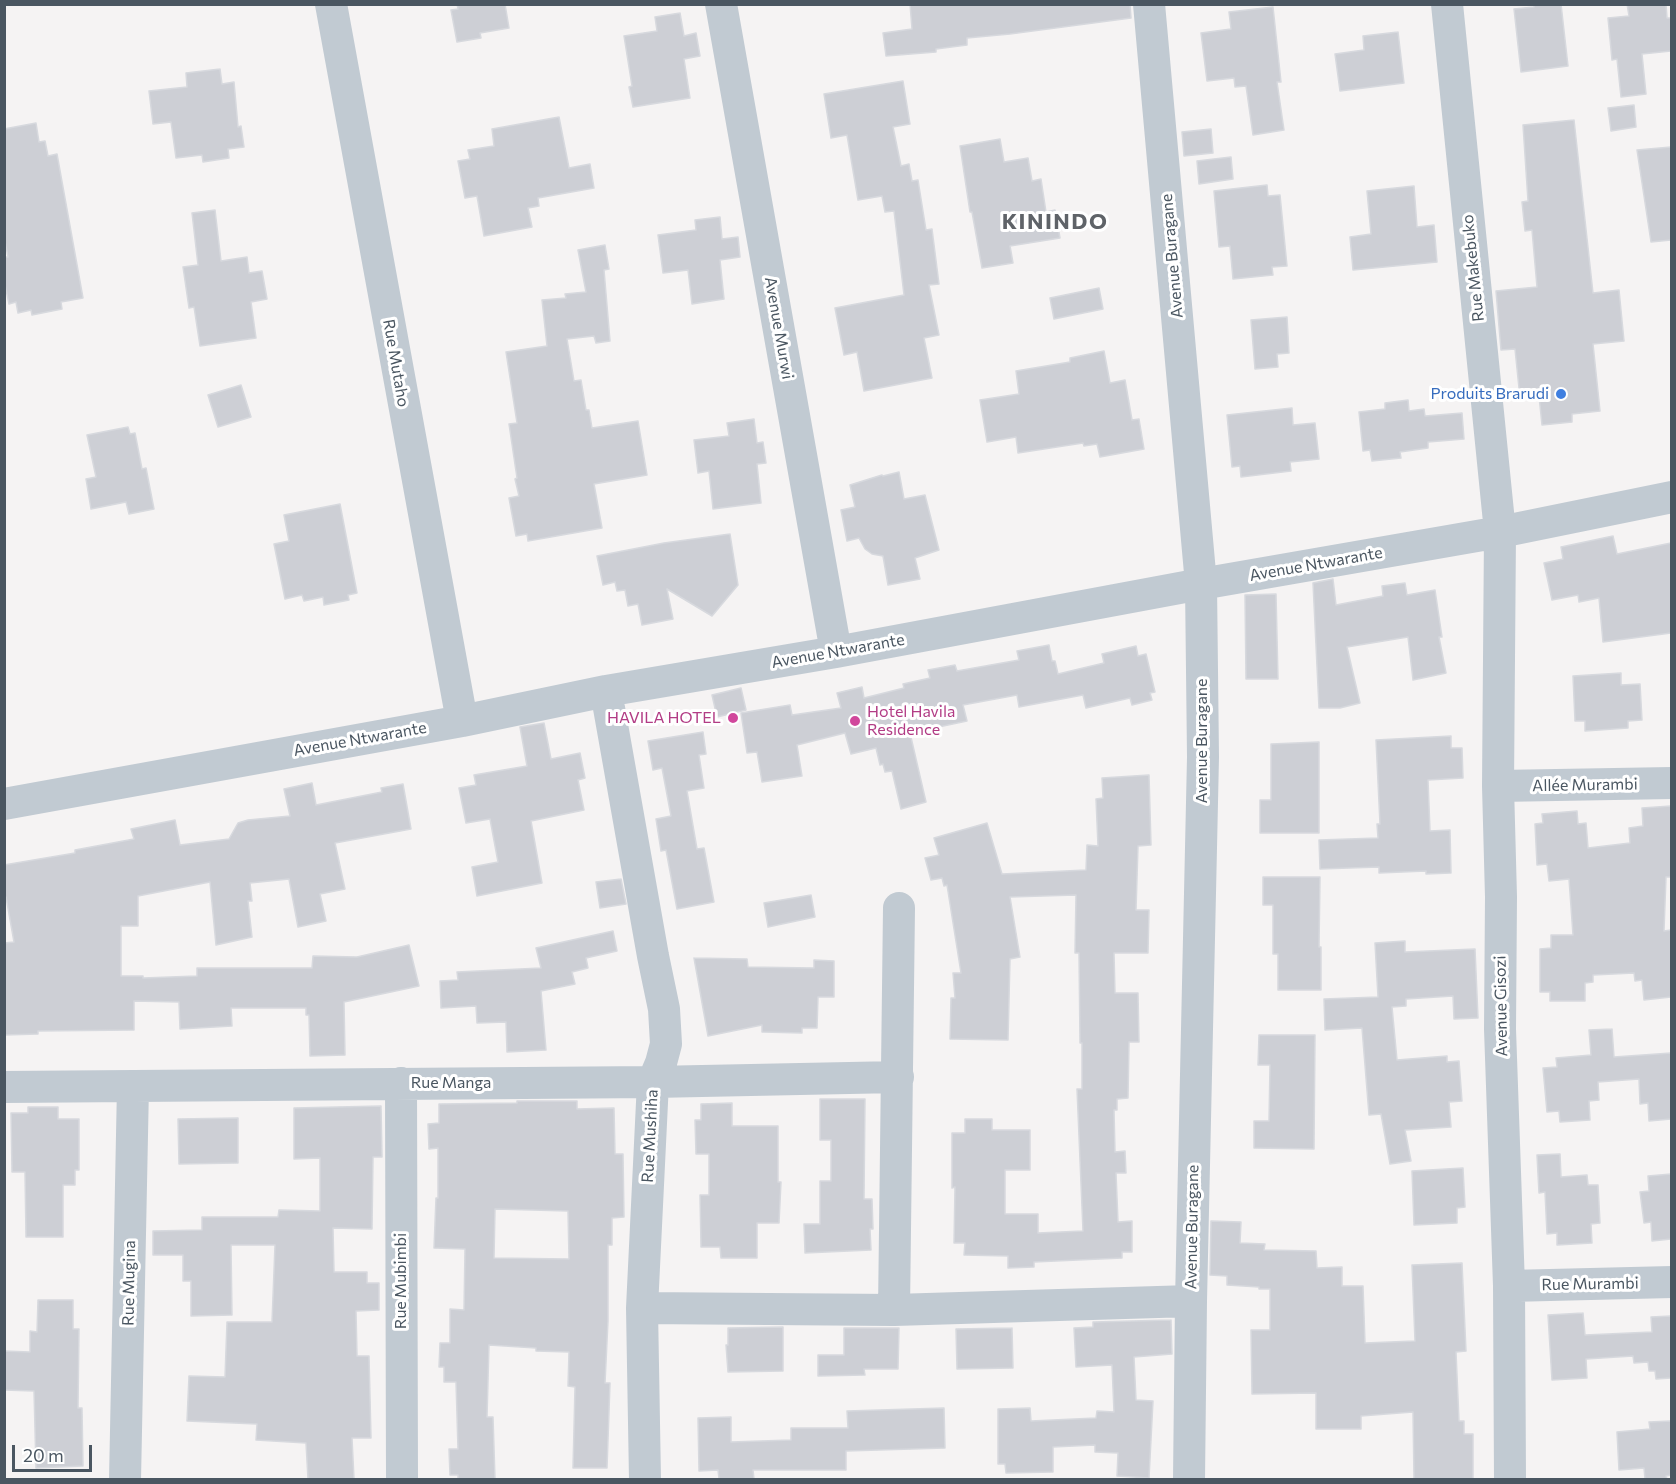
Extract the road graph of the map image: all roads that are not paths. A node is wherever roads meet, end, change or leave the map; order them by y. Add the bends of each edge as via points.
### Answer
1 (330, 4) edge
2 (721, 4) edge
3 (1149, 4) edge
4 (1447, 4) edge
5 (1671, 497) edge
6 (1500, 532) junction
7 (1202, 584) junction
8 (836, 652) junction
9 (606, 692) junction
10 (462, 721) junction
11 (1671, 783) edge
12 (1498, 786) junction
13 (4, 804) edge
14 (899, 908) dead end
15 (898, 1077) junction
16 (653, 1082) junction
17 (401, 1083) junction
18 (133, 1086) junction
19 (4, 1087) edge
20 (1671, 1282) edge
21 (1509, 1286) junction
22 (1191, 1301) junction
23 (642, 1308) junction
24 (894, 1310) junction
25 (125, 1479) edge
26 (402, 1479) edge
27 (645, 1479) edge
28 (1189, 1479) edge
29 (1510, 1479) edge

1 - 10 street, Rue Mutaho
2 - 8 street, Avenue Murwi
3 - 7 street, Avenue Buragane
4 - 6 street, Rue Makebuko
5 - 6 street, Avenue Ntwarante
6 - 7 street, Avenue Ntwarante
6 - 12 street, Avenue Gisozi
7 - 8 street, Avenue Ntwarante
7 - 22 street, Avenue Buragane via 1203,757
8 - 9 street, Avenue Ntwarante
9 - 10 street, Avenue Ntwarante
9 - 16 street, Rue Mushiha via 664,1009 666,1044
10 - 13 street, Avenue Ntwarante
11 - 12 street, Allée Murambi
12 - 21 street, Avenue Gisozi via 1500,1029
14 - 15 street
15 - 16 street, Rue Manga
15 - 24 street
16 - 17 street, Rue Manga
16 - 23 street, Rue Mushiha
17 - 18 street, Rue Manga
17 - 26 street, Rue Mubimbi
18 - 19 street, Rue Manga
18 - 25 street, Rue Mugina
20 - 21 street, Rue Murambi
21 - 29 street, Avenue Gisozi
22 - 24 street
22 - 28 street, Avenue Buragane
23 - 24 street
23 - 27 street, Rue Mushiha

